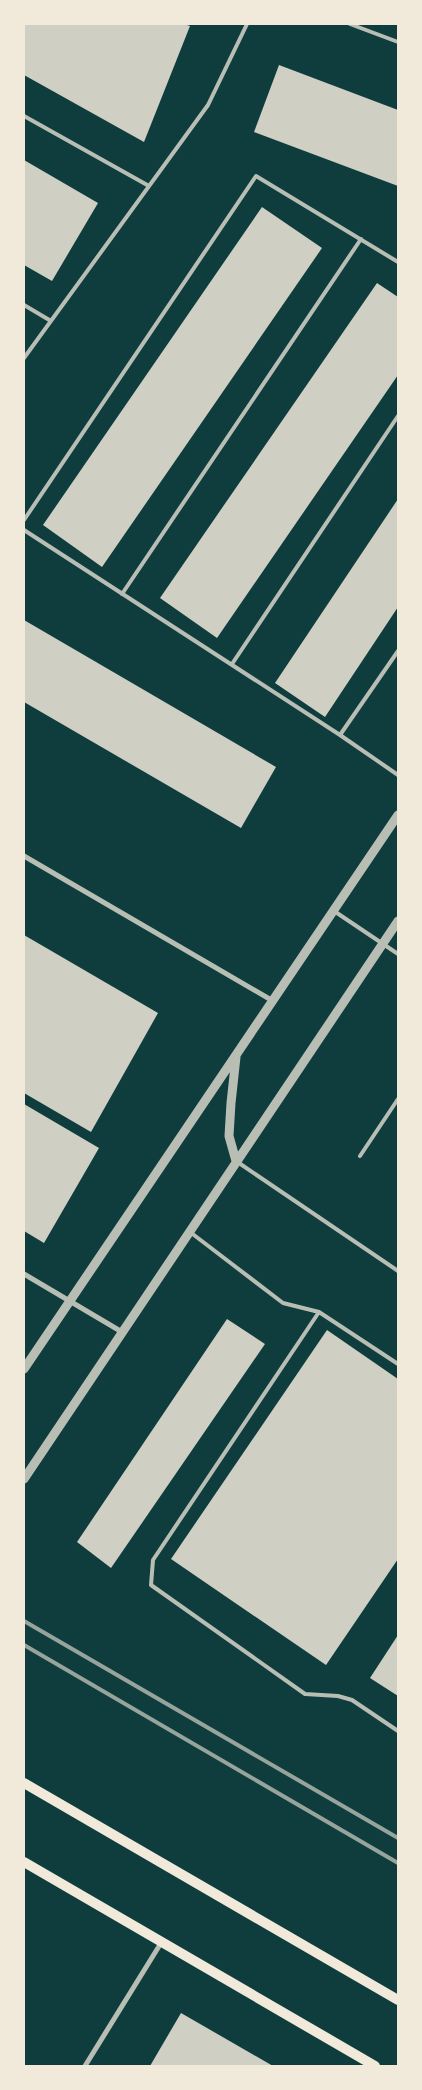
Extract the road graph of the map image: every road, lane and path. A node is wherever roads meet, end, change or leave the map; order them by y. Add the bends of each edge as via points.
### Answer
1 (247, 24) edge
2 (350, 24) edge
3 (398, 42) edge
4 (24, 116) edge
5 (149, 186) junction
6 (361, 239) junction
7 (398, 262) edge
8 (24, 305) edge
9 (51, 321) junction
10 (24, 358) edge
11 (398, 416) edge
12 (24, 520) edge
13 (24, 530) edge
14 (122, 594) junction
15 (398, 651) edge
16 (232, 664) junction
17 (340, 735) junction
18 (398, 775) edge
19 (398, 814) edge
20 (24, 856) edge
21 (334, 911) junction
22 (398, 921) edge
23 (383, 944) junction
24 (398, 954) edge
25 (273, 1001) junction
26 (236, 1055) junction
27 (398, 1099) edge
28 (360, 1156) dead end
29 (236, 1161) junction
30 (190, 1232) junction
31 (398, 1271) edge
32 (24, 1274) edge
33 (69, 1301) junction
34 (319, 1312) junction
35 (122, 1332) junction
36 (398, 1364) edge
37 (24, 1369) edge
38 (24, 1478) edge
39 (398, 1731) edge
40 (24, 1783) edge
41 (24, 1862) edge
42 (162, 1943) junction
43 (398, 2000) edge
44 (85, 2066) edge
45 (375, 2066) edge

1 - 5 lane via 208,105
2 - 3 lane
4 - 5 lane
5 - 9 lane
6 - 7 lane
6 - 12 lane via 256,176
6 - 14 lane
8 - 9 lane
9 - 10 lane
11 - 16 lane
13 - 14 lane
14 - 16 lane
15 - 17 lane
16 - 17 lane
17 - 18 lane
19 - 21 street
20 - 25 street
21 - 23 lane
21 - 25 street
22 - 23 street
23 - 24 lane
23 - 29 street
25 - 26 street
26 - 29 street via 230,1136
26 - 33 street
27 - 28 lane
29 - 30 street
29 - 31 lane
30 - 34 lane via 284,1303
30 - 35 street
32 - 33 street
33 - 35 street
33 - 37 street
34 - 36 lane
34 - 39 lane via 153,1560 151,1585 305,1694 352,1700
35 - 38 street
40 - 43 main road
41 - 42 main road
42 - 44 street
42 - 45 main road

